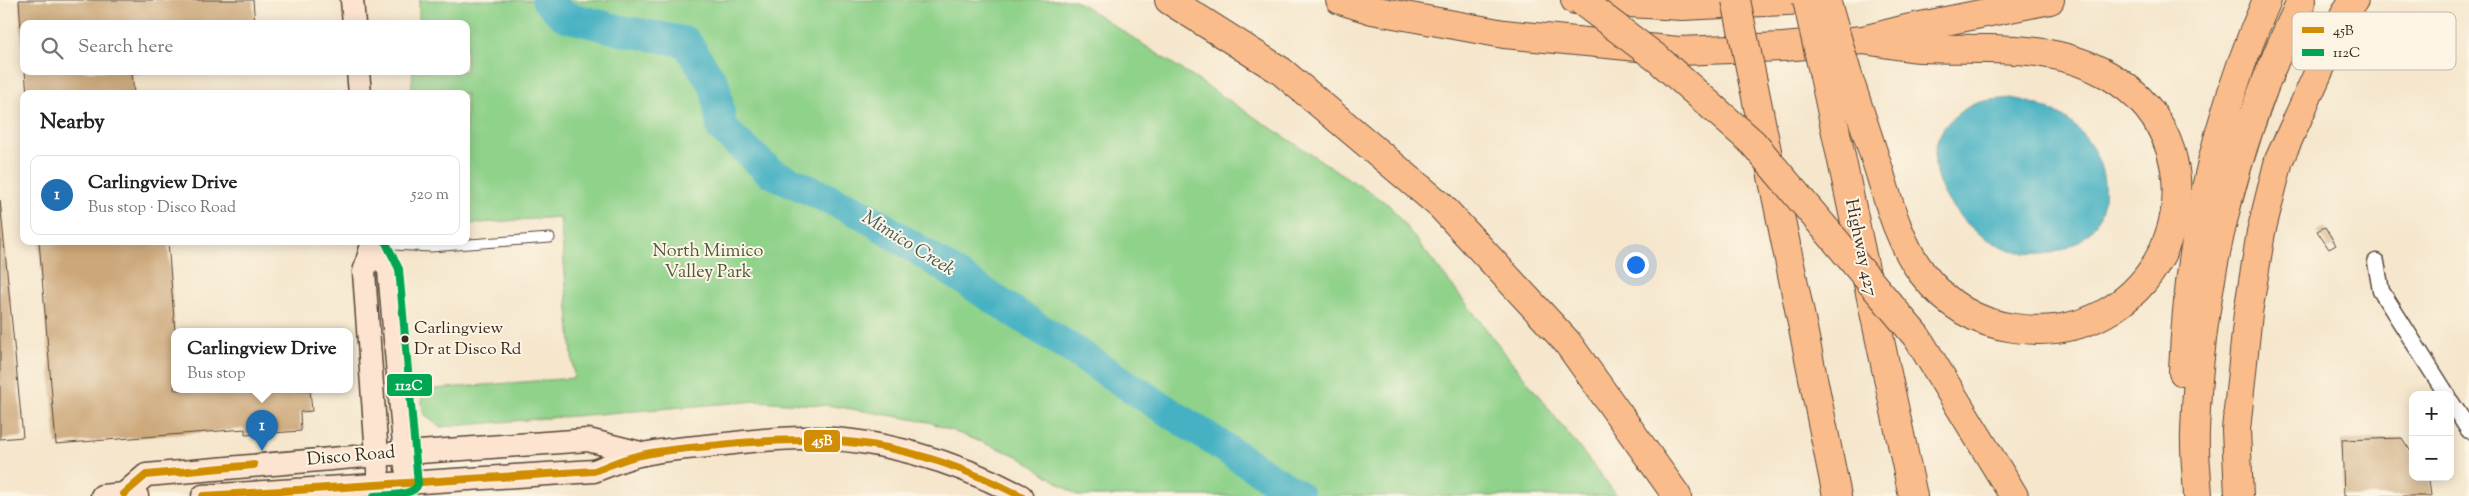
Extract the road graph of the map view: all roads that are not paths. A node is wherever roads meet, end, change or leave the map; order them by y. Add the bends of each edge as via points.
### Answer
1 (352, 0) edge
2 (1169, 0) edge
3 (1340, 0) edge
4 (1575, 0) edge
5 (1580, 0) edge
6 (1731, 0) edge
7 (1736, 0) edge
8 (1806, 0) edge
9 (1826, 0) edge
10 (2050, 0) edge
11 (2267, 0) edge
12 (2302, 0) edge
13 (2354, 0) edge
14 (2296, 12) edge
15 (2347, 12) edge
16 (354, 20) edge
17 (2292, 21) edge
18 (1742, 29) junction
19 (1863, 40) junction
20 (2319, 70) edge
21 (358, 75) edge
22 (1836, 76) junction
23 (360, 90) edge
24 (550, 238) dead end
25 (470, 244) edge
26 (372, 245) edge
27 (374, 245) edge
28 (399, 245) edge
29 (453, 245) edge
30 (2376, 262) dead end
31 (2444, 391) edge
32 (2454, 406) edge
33 (2469, 430) edge
34 (404, 453) junction
35 (377, 454) junction
36 (644, 454) junction
37 (408, 484) junction
38 (379, 486) junction
39 (121, 495) edge
40 (204, 496) edge
41 (1020, 496) edge
42 (1677, 496) edge
43 (1837, 496) edge
44 (1913, 496) edge
45 (2014, 496) edge
46 (2184, 496) edge
47 (2198, 496) edge
48 (2239, 496) edge

1 - 16 main road
2 - 42 highway via 1281,71 1440,205 1567,342
3 - 19 highway via 1372,10 1504,34 1678,51
4 - 8 highway via 1682,6
5 - 45 highway, bridge via 1658,59 1753,143 1917,337
6 - 18 highway, bridge
7 - 18 highway, bridge
8 - 22 highway, Highway 427, bridge
9 - 22 highway, bridge
10 - 19 highway
11 - 46 highway via 2224,110 2200,210 2185,321 2180,437
12 - 14 highway
13 - 15 highway
17 - 47 highway via 2258,104 2223,216 2198,375 2195,434
18 - 43 highway, bridge
19 - 22 highway via 1919,48 2039,51 2073,58 2125,86 2159,124 2175,170 2176,208 2165,248 2147,279 2137,291 2109,312 2058,330 1998,326 1972,316 1950,302 1922,273 1907,246
20 - 48 highway via 2278,160 2261,232 2248,313 2236,430
21 - 23 main road
22 - 44 highway, Highway 427
24 - 25 lane
26 - 35 main road via 364,272
27 - 34 main road via 388,270
28 - 29 lane
30 - 31 street via 2381,291
32 - 33 street
34 - 35 main road, Disco Road
34 - 36 main road, Disco Road via 588,440
34 - 37 main road
35 - 38 main road
35 - 39 main road, Disco Road via 146,475
36 - 37 main road, Disco Road via 594,471
36 - 41 main road, Disco Road via 760,440 852,441 949,465 995,482
37 - 38 main road, Disco Road
38 - 40 main road, Disco Road

